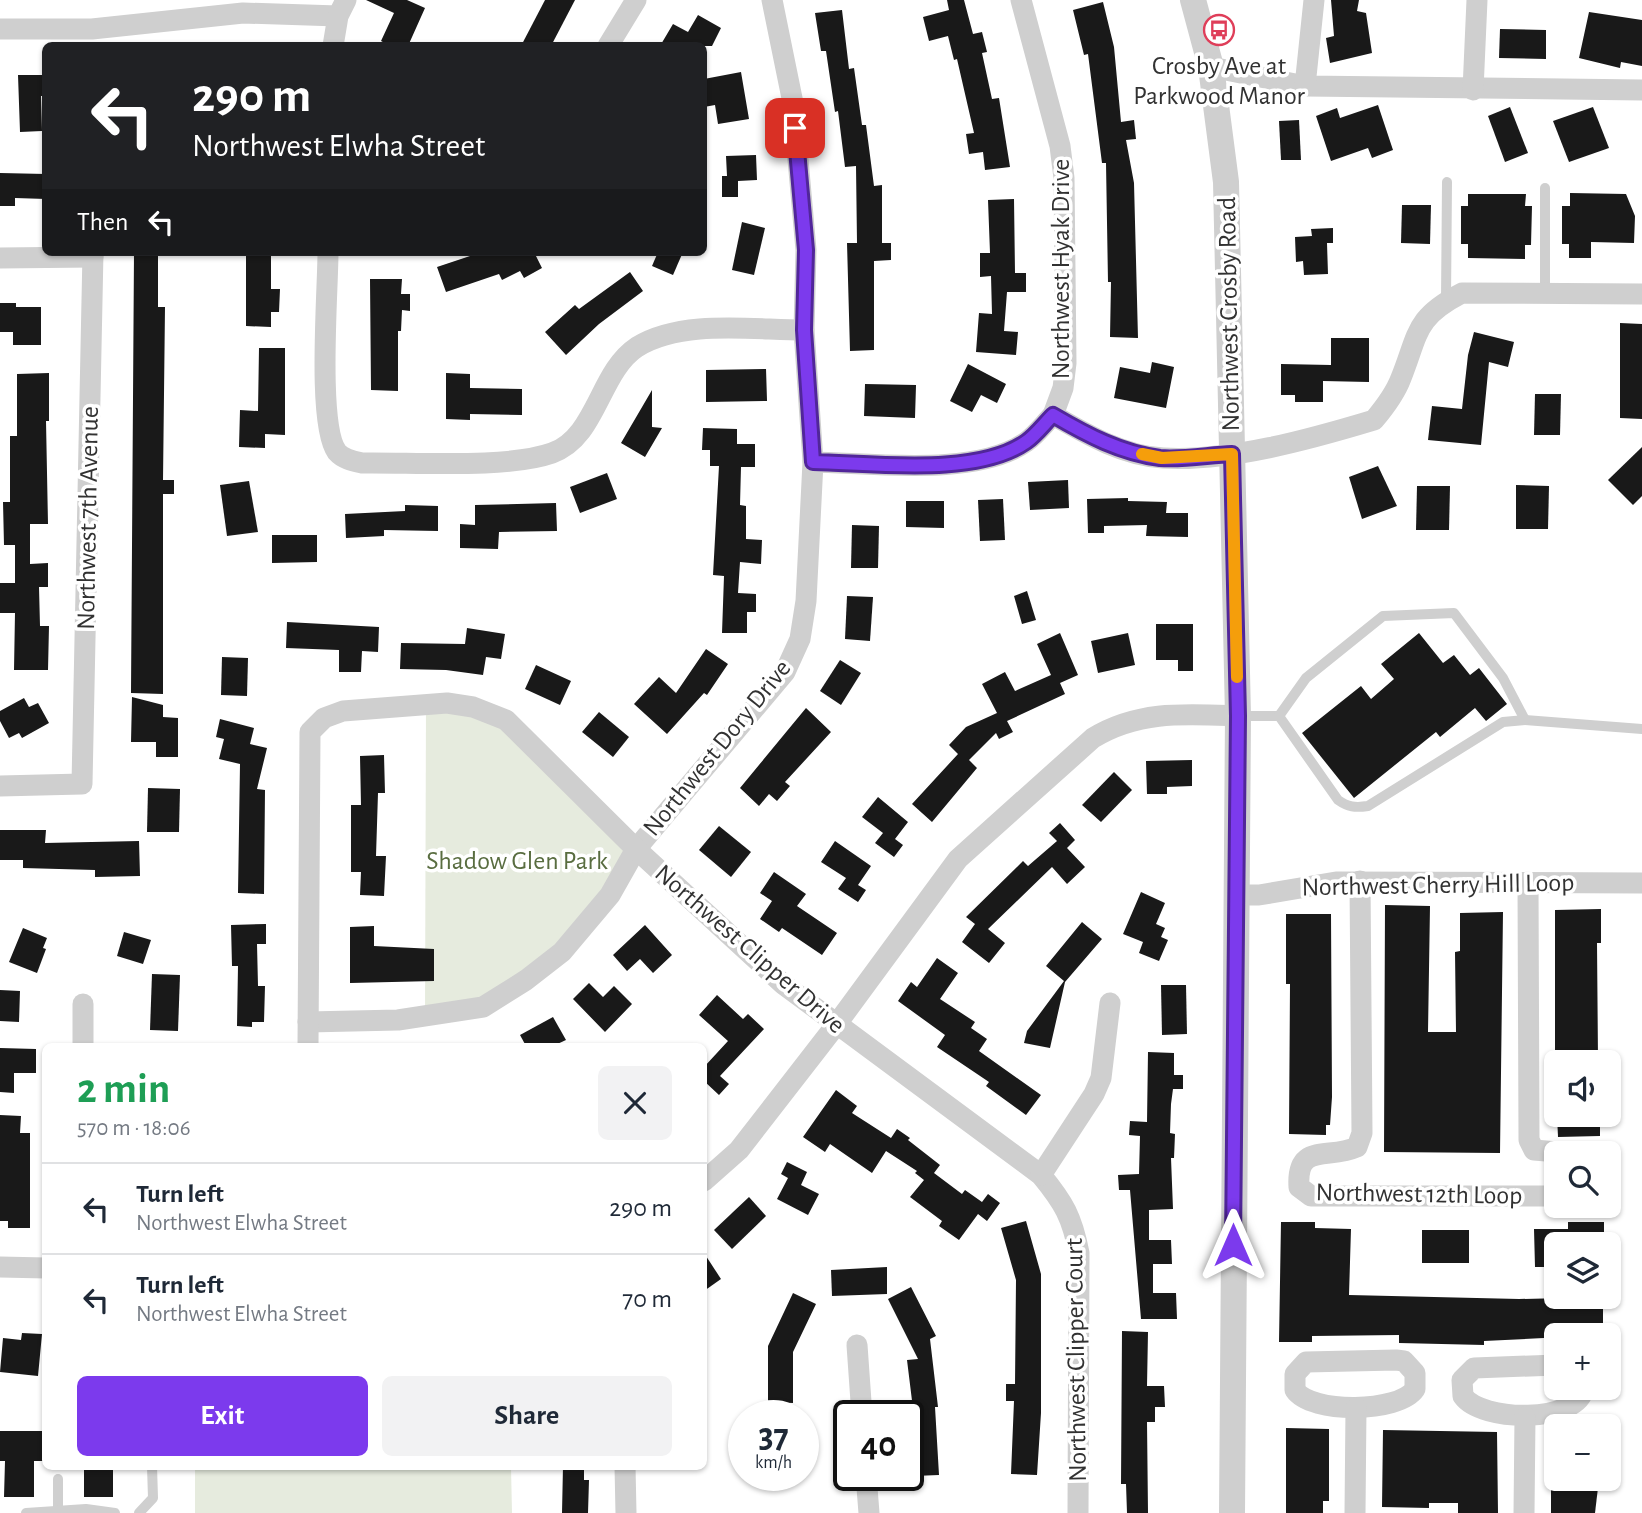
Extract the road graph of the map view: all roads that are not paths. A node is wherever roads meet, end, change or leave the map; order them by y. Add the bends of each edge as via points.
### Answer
1 (636, 0) edge
2 (772, 0) edge
3 (1021, 0) edge
4 (1193, 0) edge
5 (1314, 0) edge
6 (1477, 0) edge
7 (342, 8) edge
8 (0, 29) edge
9 (92, 37) edge
10 (334, 42) edge
11 (610, 42) edge
12 (1211, 67) junction
13 (1305, 86) junction
14 (1473, 90) junction
15 (1642, 90) edge
16 (1447, 182) dead end
17 (1545, 188) dead end
18 (46, 256) edge
19 (93, 256) edge
20 (328, 256) edge
21 (0, 258) edge
22 (1545, 293) junction
23 (1642, 294) edge
24 (1446, 301) junction
25 (804, 330) junction
26 (1053, 415) junction
27 (1232, 454) junction
28 (813, 462) junction
29 (1238, 716) junction
30 (1279, 716) junction
31 (1525, 720) junction
32 (1642, 729) edge
33 (0, 786) edge
34 (636, 849) junction
35 (1360, 881) junction
36 (1528, 882) junction
37 (1642, 883) edge
38 (1235, 895) junction
39 (1110, 1003) dead end
40 (83, 1004) dead end
41 (308, 1022) junction
42 (836, 1026) junction
43 (83, 1043) edge
44 (308, 1043) edge
45 (1544, 1151) edge
46 (1041, 1175) junction
47 (707, 1178) edge
48 (1544, 1196) edge
49 (0, 1267) edge
50 (42, 1268) edge
51 (857, 1345) dead end
52 (1544, 1365) edge
53 (861, 1400) edge
54 (1578, 1400) edge
55 (1356, 1408) junction
56 (1525, 1417) junction
57 (152, 1470) edge
58 (625, 1470) edge
59 (58, 1479) dead end
60 (867, 1491) edge
61 (58, 1512) edge
62 (26, 1513) edge
63 (116, 1513) edge
64 (139, 1513) edge
65 (625, 1513) edge
66 (869, 1513) edge
67 (1077, 1513) edge
68 (1232, 1513) edge
69 (1355, 1513) edge
70 (1524, 1513) edge

1 - 11 street
2 - 25 street, Northwest Dory Drive via 793,103 806,250
3 - 26 street, Northwest Hyak Drive via 1060,146 1064,178 1066,363
4 - 12 street, Northwest Crosby Road
5 - 13 street
6 - 14 street
7 - 9 street via 230,14
7 - 10 street
8 - 9 street
12 - 13 street
12 - 27 street, Northwest Crosby Road via 1226,182
13 - 14 street
14 - 15 street
16 - 24 lane
17 - 22 lane
18 - 21 street
19 - 33 street, Northwest 7th Avenue via 82,784
20 - 25 street via 327,423 338,453 362,463 520,461 554,453 577,434 616,368 635,348 696,331
22 - 23 street
22 - 24 street via 1462,293
24 - 27 street via 1417,330 1401,379 1374,420
25 - 28 street, Northwest Dory Drive
26 - 27 street via 1104,442 1151,456
26 - 28 street via 1026,442 994,458 965,464
27 - 29 street, Northwest Crosby Road
28 - 34 street, Northwest Dory Drive via 806,601 800,639 785,672
29 - 30 lane
29 - 38 street, Northwest Crosby Road
29 - 42 street via 1161,714 1111,727 1093,738 958,859
30 - 31 lane via 1338,800 1359,808 1503,722
30 - 31 lane via 1306,678 1383,615 1454,613 1503,678
31 - 32 lane
34 - 41 street, Northwest Dory Drive via 610,895 562,952 483,1007 398,1020
34 - 41 street, Northwest Clipper Drive via 506,720 447,703 343,710 324,718 310,732
34 - 42 street, Northwest Clipper Drive via 783,984
35 - 36 street, Northwest Cherry Hill Loop
35 - 38 street, Northwest Cherry Hill Loop
35 - 48 street, Northwest 12th Loop via 1362,1133 1357,1147 1312,1154 1304,1160 1298,1173 1299,1187 1311,1196
36 - 37 street, Northwest Cherry Hill Loop
36 - 45 street, Northwest 12th Loop via 1530,1140 1534,1150
38 - 68 street, Northwest Crosby Road
39 - 46 street via 1101,1078
40 - 43 street
41 - 44 street, Northwest Clipper Drive
42 - 46 street, Northwest Clipper Drive
42 - 47 street via 739,1150
46 - 67 street, Northwest Clipper Court via 1063,1202 1079,1253
49 - 50 street
51 - 53 street
52 - 56 street via 1474,1368 1462,1380 1463,1396 1474,1407
54 - 56 street via 1572,1406
55 - 55 street via 1404,1401 1415,1389 1415,1373 1404,1361 1396,1360 1306,1363 1295,1374 1295,1390 1306,1402
55 - 69 street
56 - 70 street
57 - 64 lane via 153,1498
58 - 65 street
59 - 61 lane
60 - 66 street
61 - 62 lane
61 - 63 lane

